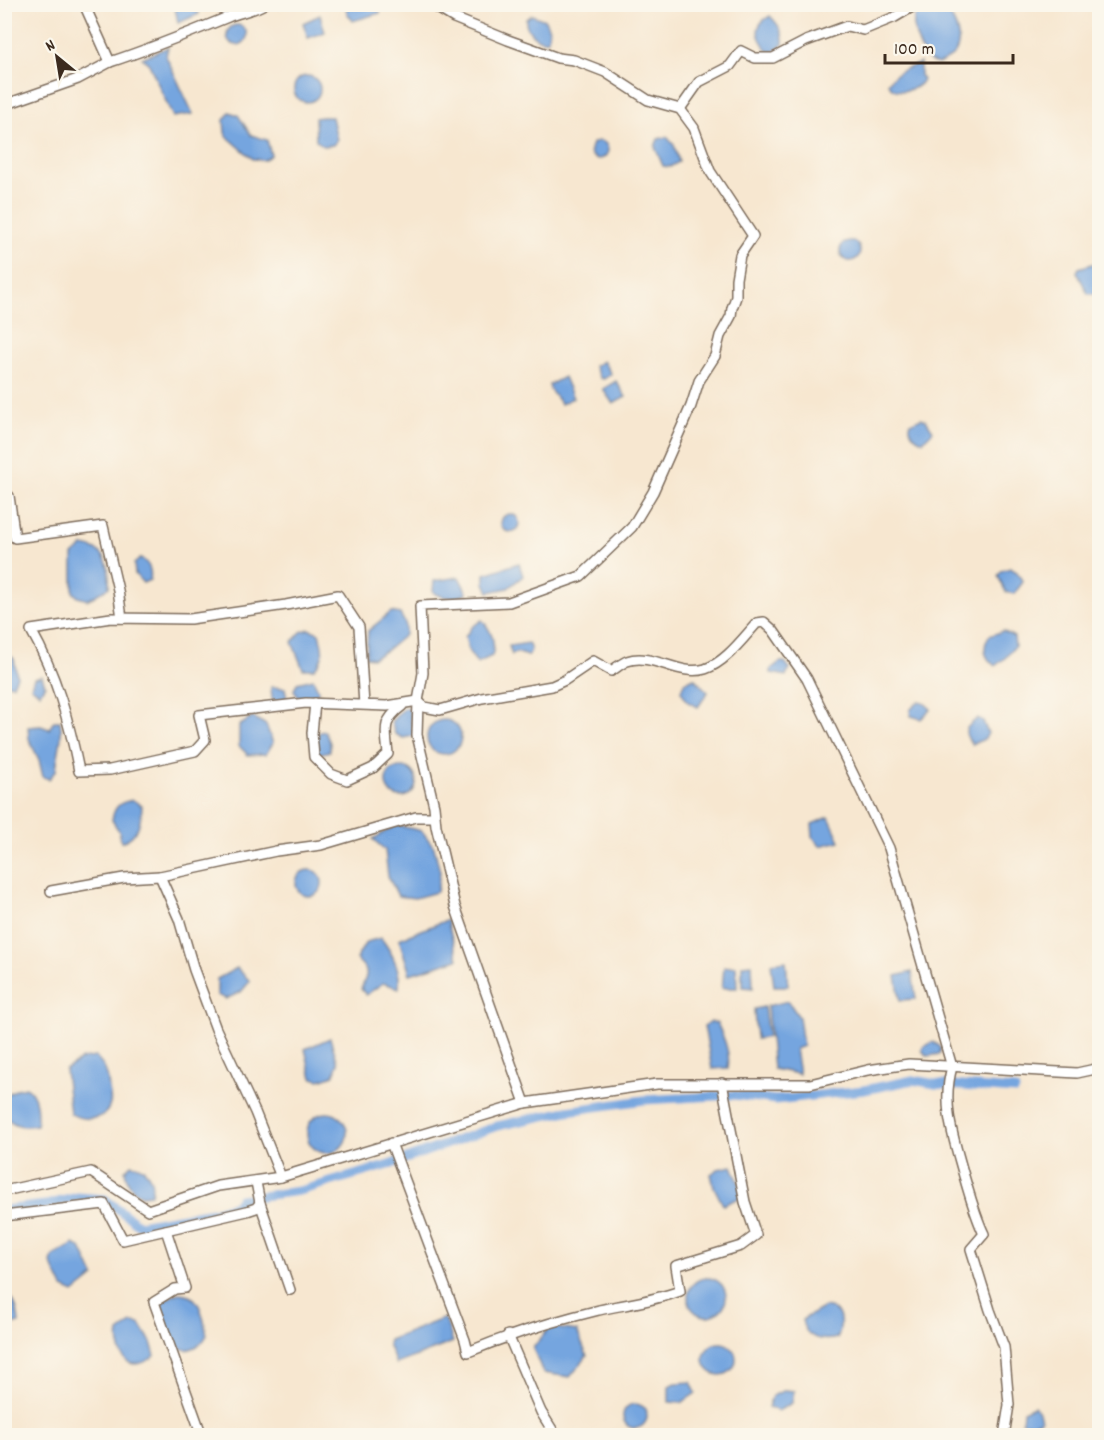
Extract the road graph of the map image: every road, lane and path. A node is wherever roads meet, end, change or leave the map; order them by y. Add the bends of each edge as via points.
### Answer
1 (84, 4) edge
2 (264, 4) edge
3 (431, 4) edge
4 (917, 4) edge
5 (110, 62) junction
6 (4, 105) edge
7 (680, 108) junction
8 (4, 497) edge
9 (122, 618) junction
10 (418, 701) junction
11 (315, 703) junction
12 (404, 704) junction
13 (364, 705) junction
14 (435, 817) junction
15 (160, 876) junction
16 (51, 891) dead end
17 (952, 1067) junction
18 (1100, 1068) edge
19 (722, 1085) junction
20 (525, 1103) junction
21 (391, 1143) junction
22 (281, 1177) junction
23 (256, 1183) junction
24 (4, 1191) edge
25 (260, 1203) junction
26 (4, 1216) edge
27 (166, 1230) junction
28 (290, 1290) dead end
29 (508, 1335) junction
30 (202, 1436) edge
31 (556, 1436) edge
32 (1004, 1436) edge

1 - 5 street
2 - 5 street
3 - 7 street via 454,18 516,43 605,72 648,100
4 - 7 street via 863,30 848,26 774,58 755,58 741,51 730,66 699,82
5 - 6 street via 78,79
7 - 10 street via 694,128 710,171 753,236 740,255 736,297 715,356 699,381 653,492 632,527 581,576 509,603 420,606 423,673
8 - 9 street via 9,496 15,538 103,526
9 - 11 street via 32,630 60,694 79,771 110,770 195,751 205,740 199,715
9 - 13 street via 190,619 338,595 359,627
10 - 12 street
10 - 14 street via 417,735
10 - 17 street via 424,707 440,710 552,686 593,661 611,671 628,661 649,660 680,669 704,669 721,660 757,623 765,622 807,679 889,848
11 - 12 street via 314,758 331,774 347,780 373,768 388,754 385,723
11 - 13 street
12 - 13 street
14 - 15 street via 416,817 321,845
14 - 20 street via 455,906
15 - 16 street
15 - 22 street via 179,919 216,1029
17 - 18 street via 1077,1072
17 - 19 street via 909,1064 810,1084
17 - 32 street via 947,1097 952,1137 984,1234 971,1249 1004,1347 1009,1405
19 - 20 street via 657,1084
19 - 29 street via 756,1235 741,1246 676,1266 680,1291
20 - 21 street
21 - 22 street
21 - 29 street via 468,1352
22 - 23 street
23 - 24 street via 218,1186 148,1210 91,1172
23 - 25 street
25 - 27 street via 247,1211
25 - 28 street
26 - 27 street via 104,1204 123,1240
27 - 30 street via 185,1288 154,1302
29 - 31 street via 541,1412

